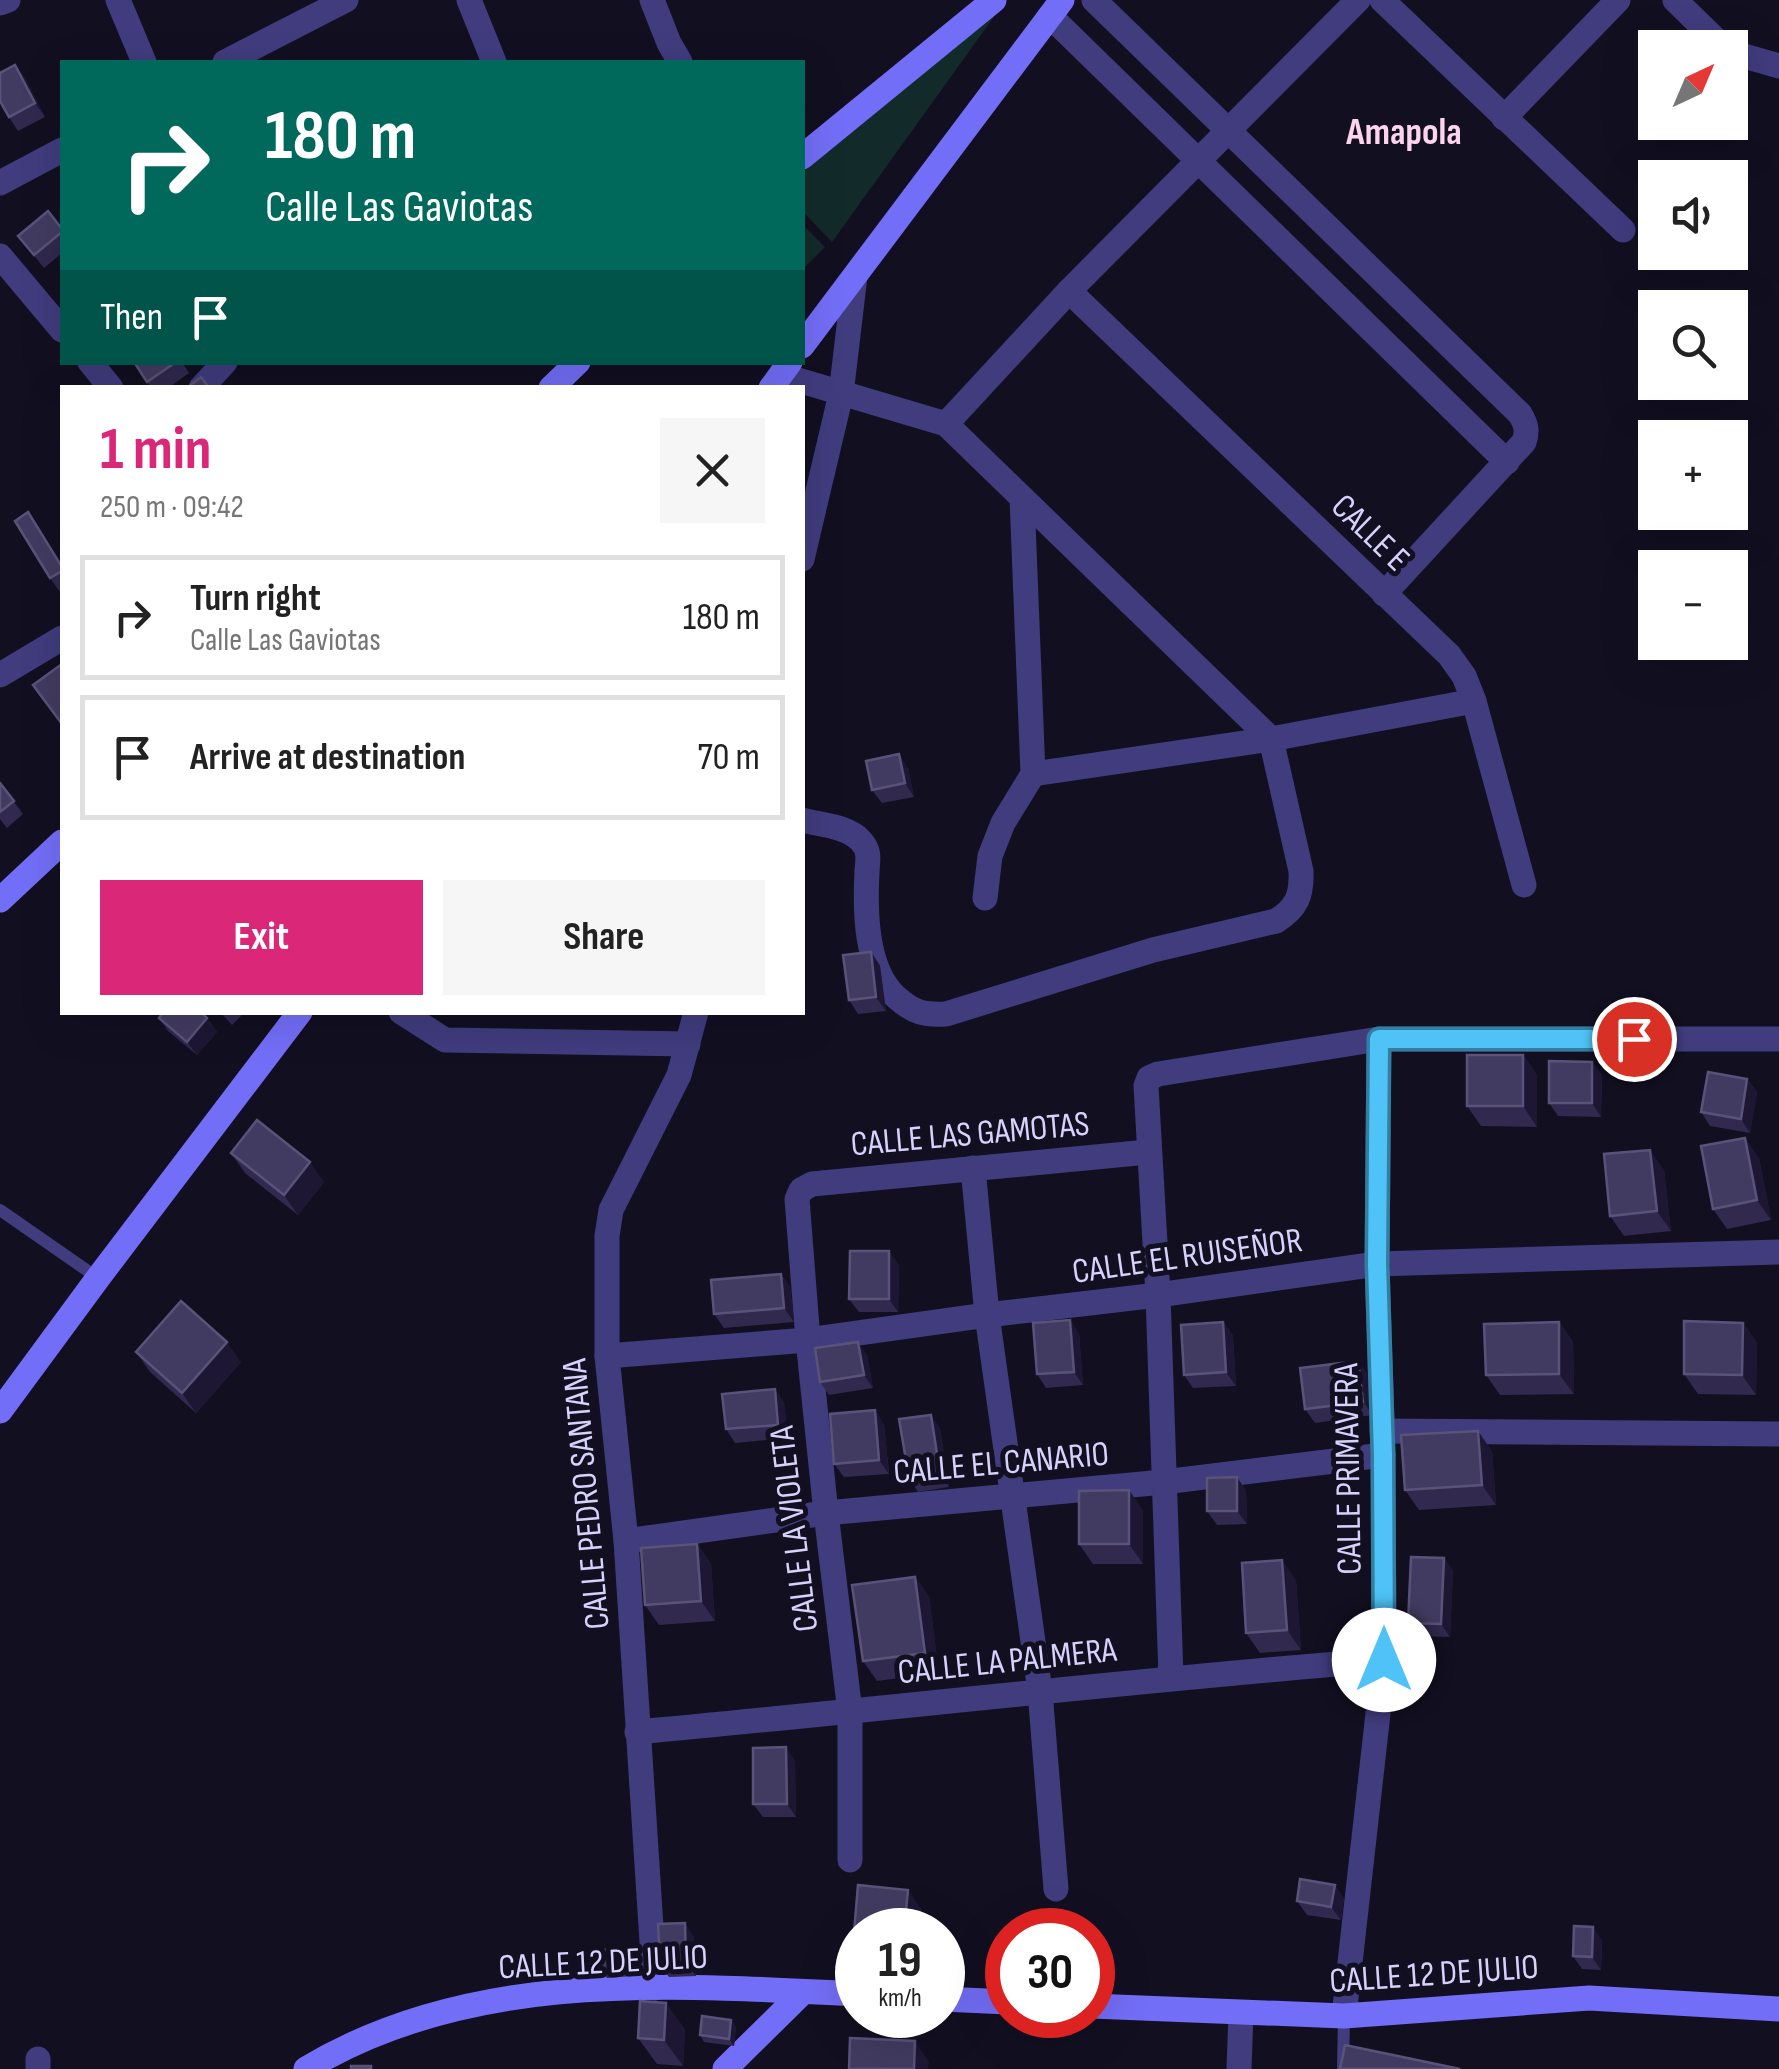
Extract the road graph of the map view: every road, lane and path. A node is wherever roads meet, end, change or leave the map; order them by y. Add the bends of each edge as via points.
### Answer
1 (8, 0) edge
2 (118, 0) edge
3 (346, 0) edge
4 (469, 0) edge
5 (652, 0) edge
6 (994, 0) edge
7 (1094, 0) edge
8 (1358, 0) edge
9 (1382, 0) edge
10 (1618, 0) edge
11 (1675, 0) edge
12 (0, 3) edge
13 (1056, 8) edge
14 (305, 9) edge
15 (1706, 30) edge
16 (1748, 57) edge
17 (143, 60) edge
18 (229, 60) edge
19 (493, 60) edge
20 (679, 60) edge
21 (1779, 66) edge
22 (1504, 118) junction
23 (1228, 131) junction
24 (60, 151) edge
25 (805, 154) edge
26 (1198, 161) junction
27 (0, 183) edge
28 (1623, 230) dead end
29 (0, 256) edge
30 (855, 276) junction
31 (1069, 291) junction
32 (60, 328) edge
33 (805, 342) edge
34 (92, 365) edge
35 (222, 365) edge
36 (575, 365) edge
37 (781, 375) edge
38 (109, 385) edge
39 (204, 385) edge
40 (554, 385) edge
41 (841, 394) junction
42 (946, 424) junction
43 (1507, 462) junction
44 (1022, 498) junction
45 (805, 546) edge
46 (1384, 594) junction
47 (60, 639) edge
48 (0, 675) edge
49 (1474, 701) junction
50 (1271, 739) junction
51 (1032, 774) junction
52 (805, 821) edge
53 (60, 844) edge
54 (1524, 885) dead end
55 (985, 898) dead end
56 (0, 900) edge
57 (298, 1015) edge
58 (406, 1015) edge
59 (695, 1015) edge
60 (1379, 1039) junction
61 (1779, 1039) edge
62 (688, 1044) junction
63 (1148, 1152) junction
64 (973, 1168) junction
65 (801, 1190) joint
66 (0, 1210) edge
67 (1779, 1252) edge
68 (1377, 1264) junction
69 (98, 1278) junction
70 (1158, 1296) junction
71 (987, 1315) junction
72 (808, 1340) junction
73 (607, 1356) junction
74 (0, 1411) edge
75 (1779, 1434) edge
76 (1382, 1443) junction
77 (1164, 1482) junction
78 (1011, 1495) junction
79 (826, 1513) junction
80 (626, 1541) junction
81 (1384, 1660) junction
82 (1171, 1677) junction
83 (1040, 1691) junction
84 (850, 1712) junction
85 (638, 1732) junction
86 (850, 1860) dead end
87 (1056, 1889) dead end
88 (655, 1988) junction
89 (803, 1992) junction
90 (835, 1993) edge
91 (1115, 2007) edge
92 (1779, 2008) edge
93 (1242, 2014) junction
94 (1344, 2016) junction
95 (316, 2066) edge
96 (724, 2069) edge
97 (1239, 2069) edge
98 (1342, 2069) edge

1 - 12 street
2 - 17 street
3 - 14 street
4 - 19 street
5 - 20 street
6 - 25 main road
7 - 23 street
8 - 23 street
9 - 22 street
10 - 22 street
11 - 15 street
13 - 26 street
13 - 30 main road
14 - 18 street
16 - 21 street
22 - 28 street
23 - 26 street
23 - 43 street via 1520,414 1524,442
24 - 27 street
26 - 31 street
26 - 43 street
29 - 32 street
30 - 33 main road
30 - 41 street
31 - 42 street
31 - 46 street, CALLE E
34 - 38 street
35 - 39 street
36 - 40 main road
37 - 41 street
41 - 42 street
41 - 45 street
42 - 44 street
43 - 46 street
44 - 50 street
44 - 51 street
46 - 49 street, CALLE E via 1449,655
47 - 48 street
49 - 50 street
49 - 54 street, CALLE E
50 - 51 street
50 - 52 street via 1301,871 1298,901 1289,913 946,1014 924,1015 904,1005 875,967 864,845 843,830
51 - 55 street via 990,856
53 - 56 main road
57 - 69 main road
58 - 62 street via 445,1040
59 - 62 street, CALLE PEDRO SANTANA
60 - 61 street
60 - 63 street via 1149,1078
60 - 68 street, CALLE PRIMAVERA
62 - 73 street, CALLE PEDRO SANTANA via 611,1210
63 - 64 street, CALLE LAS GAMOTAS
63 - 70 street
64 - 65 street, CALLE LAS GAMOTAS
64 - 71 street
65 - 72 street, CALLE LA VIOLETA
66 - 69 lane
67 - 68 street, CALLE EL RUISEÑOR
68 - 70 street, CALLE EL RUISEÑOR
68 - 76 street, CALLE PRIMAVERA
69 - 74 main road
70 - 71 street, CALLE EL RUISEÑOR
70 - 77 street
71 - 72 street, CALLE EL RUISEÑOR
71 - 78 street
72 - 73 street, CALLE EL RUISEÑOR
72 - 79 street, CALLE LA VIOLETA
73 - 80 street, CALLE PEDRO SANTANA
75 - 76 street, CALLE EL CANARIO
76 - 77 street, CALLE EL CANARIO
76 - 81 street, CALLE PRIMAVERA
77 - 78 street, CALLE EL CANARIO
77 - 82 street
78 - 79 street, CALLE EL CANARIO
78 - 83 street
79 - 80 street, CALLE EL CANARIO
79 - 84 street, CALLE LA VIOLETA
80 - 85 street, CALLE PEDRO SANTANA
81 - 82 street, CALLE LA PALMERA
81 - 94 street, CALLE PRIMAVERA
82 - 83 street, CALLE LA PALMERA
83 - 84 street, CALLE LA PALMERA
83 - 87 street
84 - 85 street, CALLE LA PALMERA
84 - 86 street, CALLE LA VIOLETA
85 - 88 street, CALLE PEDRO SANTANA
88 - 89 main road, CALLE 12 DE JULIO
88 - 95 main road, CALLE 12 DE JULIO via 466,2004 368,2036
89 - 90 main road, CALLE 12 DE JULIO
89 - 96 main road
91 - 93 main road, CALLE 12 DE JULIO
92 - 94 main road, CALLE 12 DE JULIO via 1589,1998
93 - 94 main road, CALLE 12 DE JULIO
93 - 97 street
94 - 98 lane

